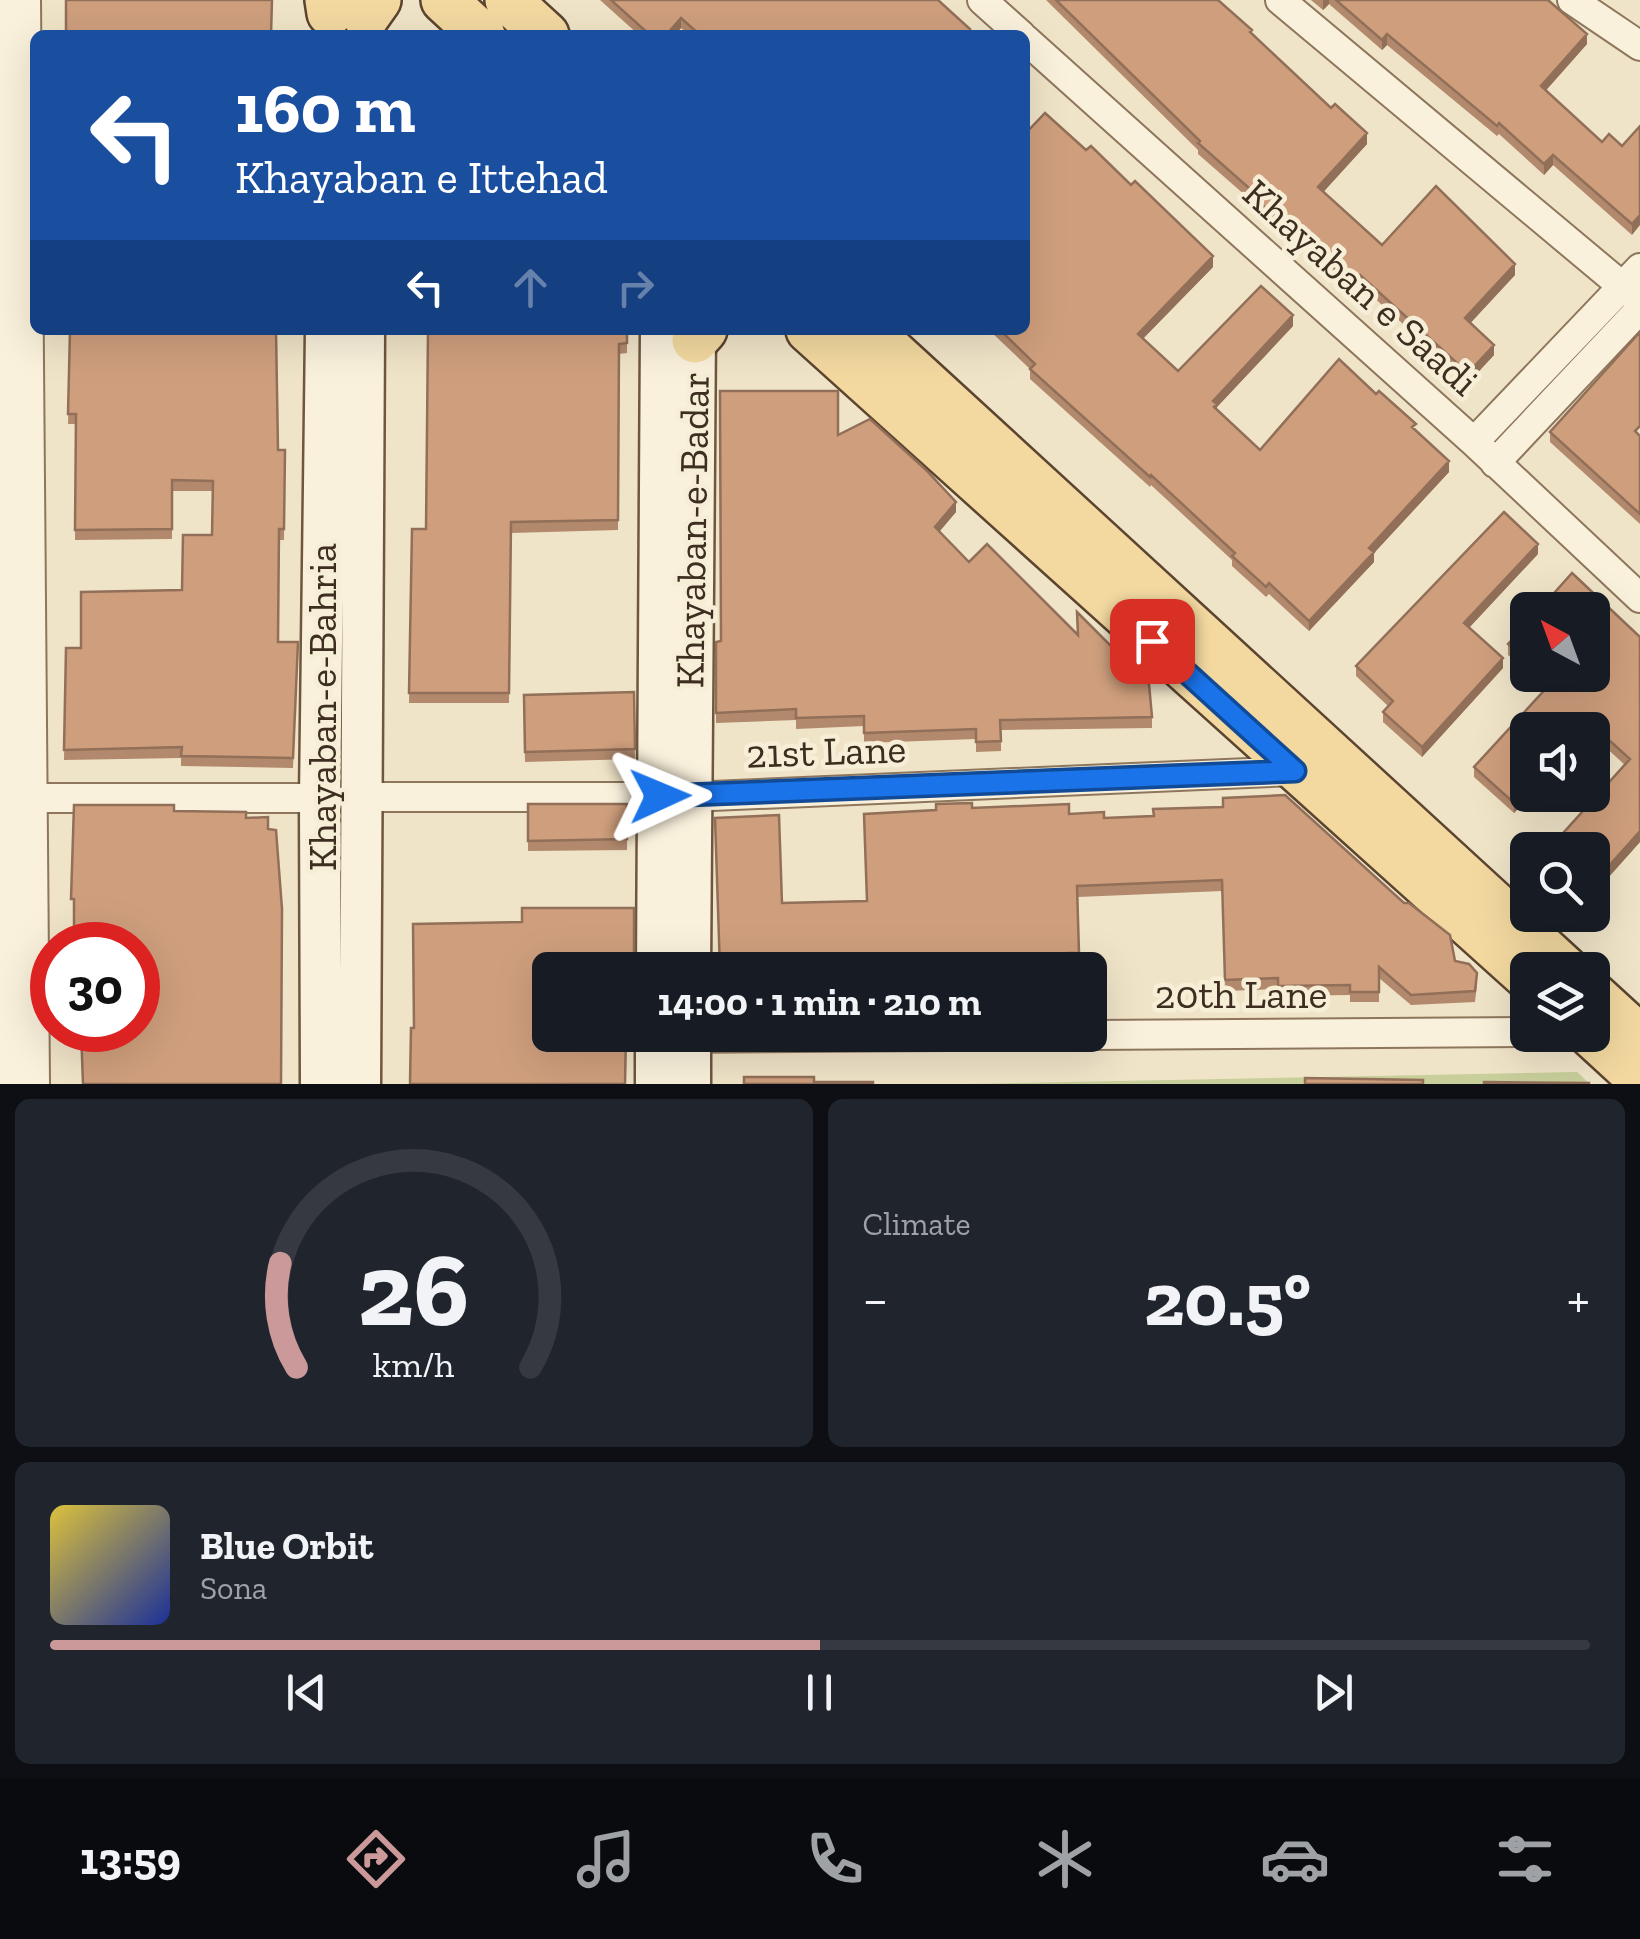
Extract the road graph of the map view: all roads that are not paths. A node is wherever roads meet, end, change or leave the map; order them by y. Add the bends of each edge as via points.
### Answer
1 (1, 0) edge
2 (26, 0) edge
3 (428, 0) edge
4 (444, 0) edge
5 (982, 0) edge
6 (1280, 0) edge
7 (1572, 0) edge
8 (514, 15) edge
9 (460, 30) edge
10 (1015, 30) edge
11 (1030, 43) edge
12 (1640, 46) edge
13 (9, 199) edge
14 (1634, 285) edge
15 (1640, 309) edge
16 (326, 335) edge
17 (364, 335) edge
18 (689, 335) edge
19 (815, 335) edge
20 (873, 335) edge
21 (1474, 442) junction
22 (1495, 462) junction
23 (4, 492) edge
24 (1640, 598) edge
25 (1295, 771) junction
26 (360, 797) junction
27 (674, 797) junction
28 (15, 798) edge
29 (320, 798) junction
30 (659, 952) edge
31 (688, 952) edge
32 (1546, 952) edge
33 (1510, 961) edge
34 (1610, 1010) edge
35 (1510, 1032) edge
36 (1107, 1034) edge
37 (1640, 1038) edge
38 (667, 1052) edge
39 (679, 1052) edge
40 (1610, 1052) edge
41 (6, 1068) edge
42 (1640, 1080) edge
43 (35, 1084) edge
44 (321, 1084) edge
45 (360, 1084) edge
46 (656, 1084) edge
47 (690, 1084) edge

1 - 13 street
2 - 13 street
3 - 9 main road
4 - 8 main road
5 - 10 street, Khayaban e Saadi
6 - 14 street
7 - 12 street
11 - 21 street, Khayaban e Saadi
13 - 23 street
13 - 28 street
14 - 21 street
15 - 22 street
16 - 29 main road, Khayaban-e-Bahria
17 - 26 main road, Khayaban-e-Bahria
18 - 27 main road, Khayaban-e-Badar
19 - 25 main road
20 - 32 main road
21 - 22 street, Khayaban e Saadi
22 - 24 street, Khayaban e Saadi
23 - 28 street
25 - 27 street, 21st Lane
25 - 33 main road
26 - 27 street, 21st Lane
26 - 45 main road, Khayaban-e-Bahria
27 - 30 main road, Khayaban-e-Badar
27 - 31 main road, Khayaban-e-Badar
28 - 29 street
28 - 41 street
28 - 43 street
29 - 44 main road, Khayaban-e-Bahria
34 - 37 main road
35 - 36 street, 20th Lane
38 - 46 main road
39 - 47 main road
40 - 42 main road

